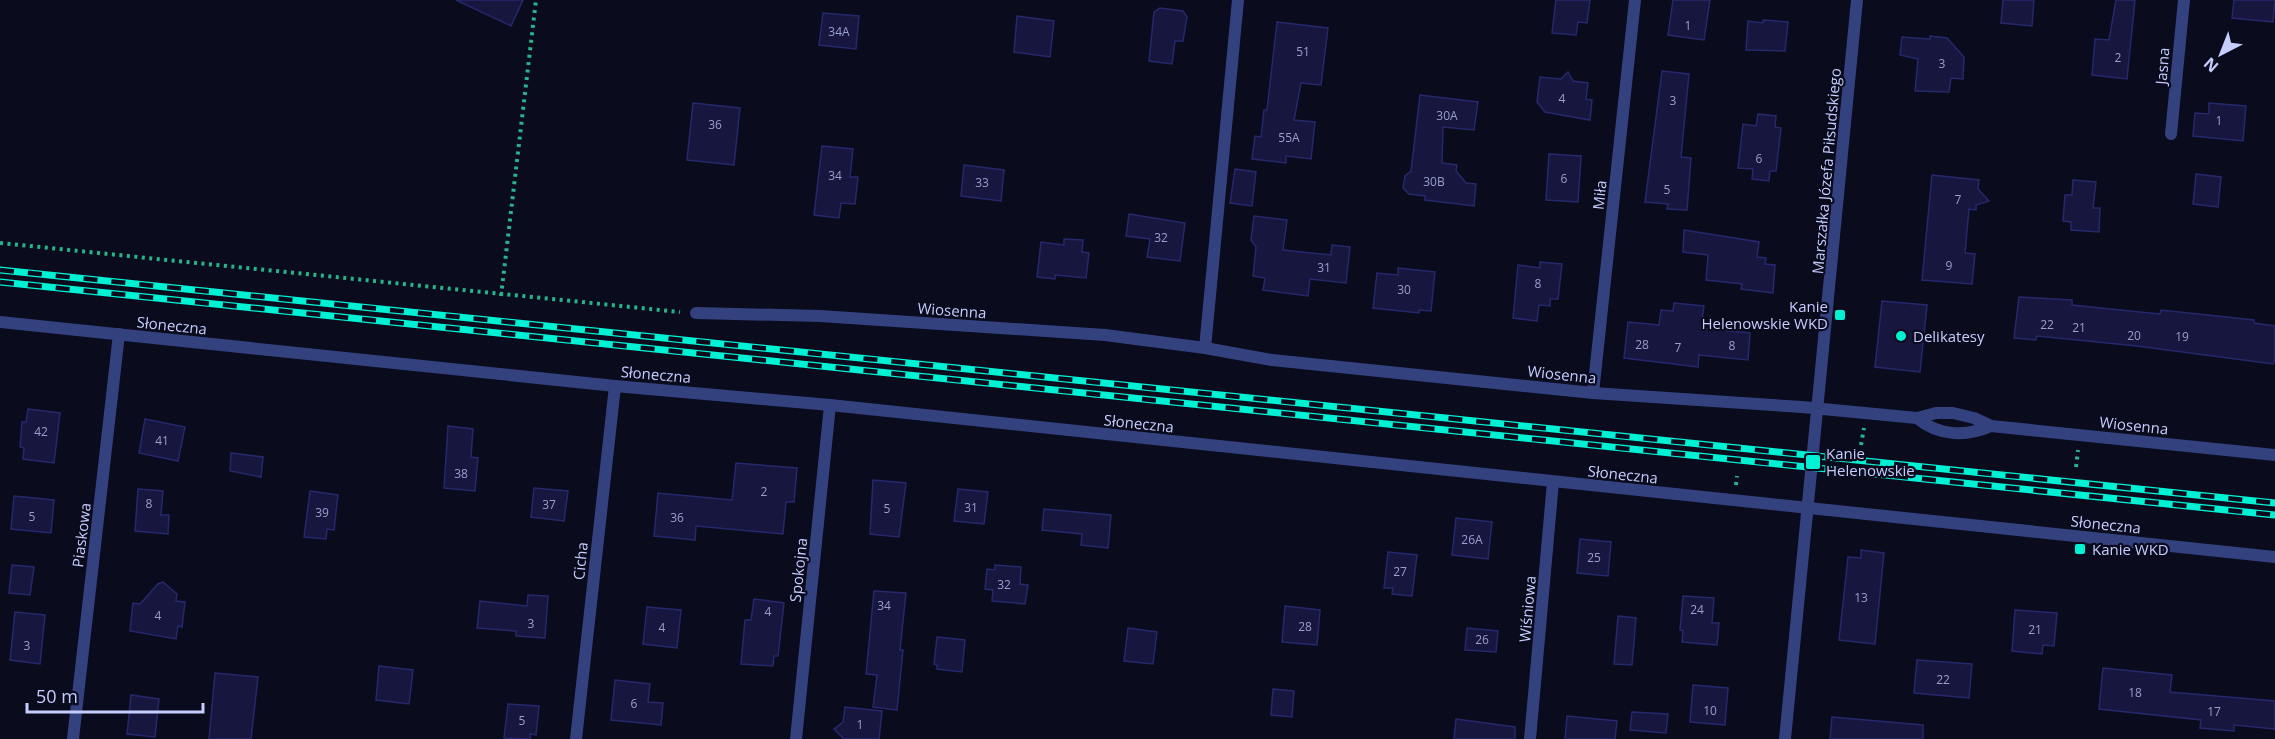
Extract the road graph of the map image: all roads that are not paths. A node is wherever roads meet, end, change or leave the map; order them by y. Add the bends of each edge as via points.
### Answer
1 (1238, 0) edge
2 (1635, 0) edge
3 (1857, 0) edge
4 (2184, 0) edge
5 (2171, 134) dead end
6 (696, 314) road end
7 (0, 322) edge
8 (119, 334) junction
9 (1205, 348) junction
10 (615, 386) junction
11 (1593, 393) junction
12 (830, 405) junction
13 (1819, 408) junction
14 (1917, 418) junction
15 (1990, 426) junction
16 (2275, 455) edge
17 (1553, 482) junction
18 (1808, 509) junction
19 (2275, 557) edge
20 (73, 739) edge
21 (576, 739) edge
22 (796, 739) edge
23 (1530, 739) edge
24 (1785, 739) edge

1 - 9 street
2 - 11 street, Miła
3 - 13 street, Marszałka Józefa Piłsudskiego
4 - 5 street, Jasna
6 - 9 street, Wiosenna via 832,316 1105,335
7 - 8 street, Słoneczna
8 - 10 street, Słoneczna
8 - 20 street, Piaskowa
9 - 11 street, Wiosenna via 1272,360
10 - 12 street, Słoneczna
10 - 21 street, Cicha
11 - 13 street, Wiosenna
12 - 17 street, Słoneczna
12 - 22 street, Spokojna
13 - 14 street, Wiosenna
13 - 18 street, Marszałka Józefa Piłsudskiego
14 - 15 street, Wiosenna via 1953,413
14 - 15 street, Wiosenna via 1933,429 1956,433
15 - 16 street, Wiosenna
17 - 18 street, Słoneczna
17 - 23 street, Wiśniowa
18 - 19 street, Słoneczna
18 - 24 street, Marszałka Józefa Piłsudskiego

